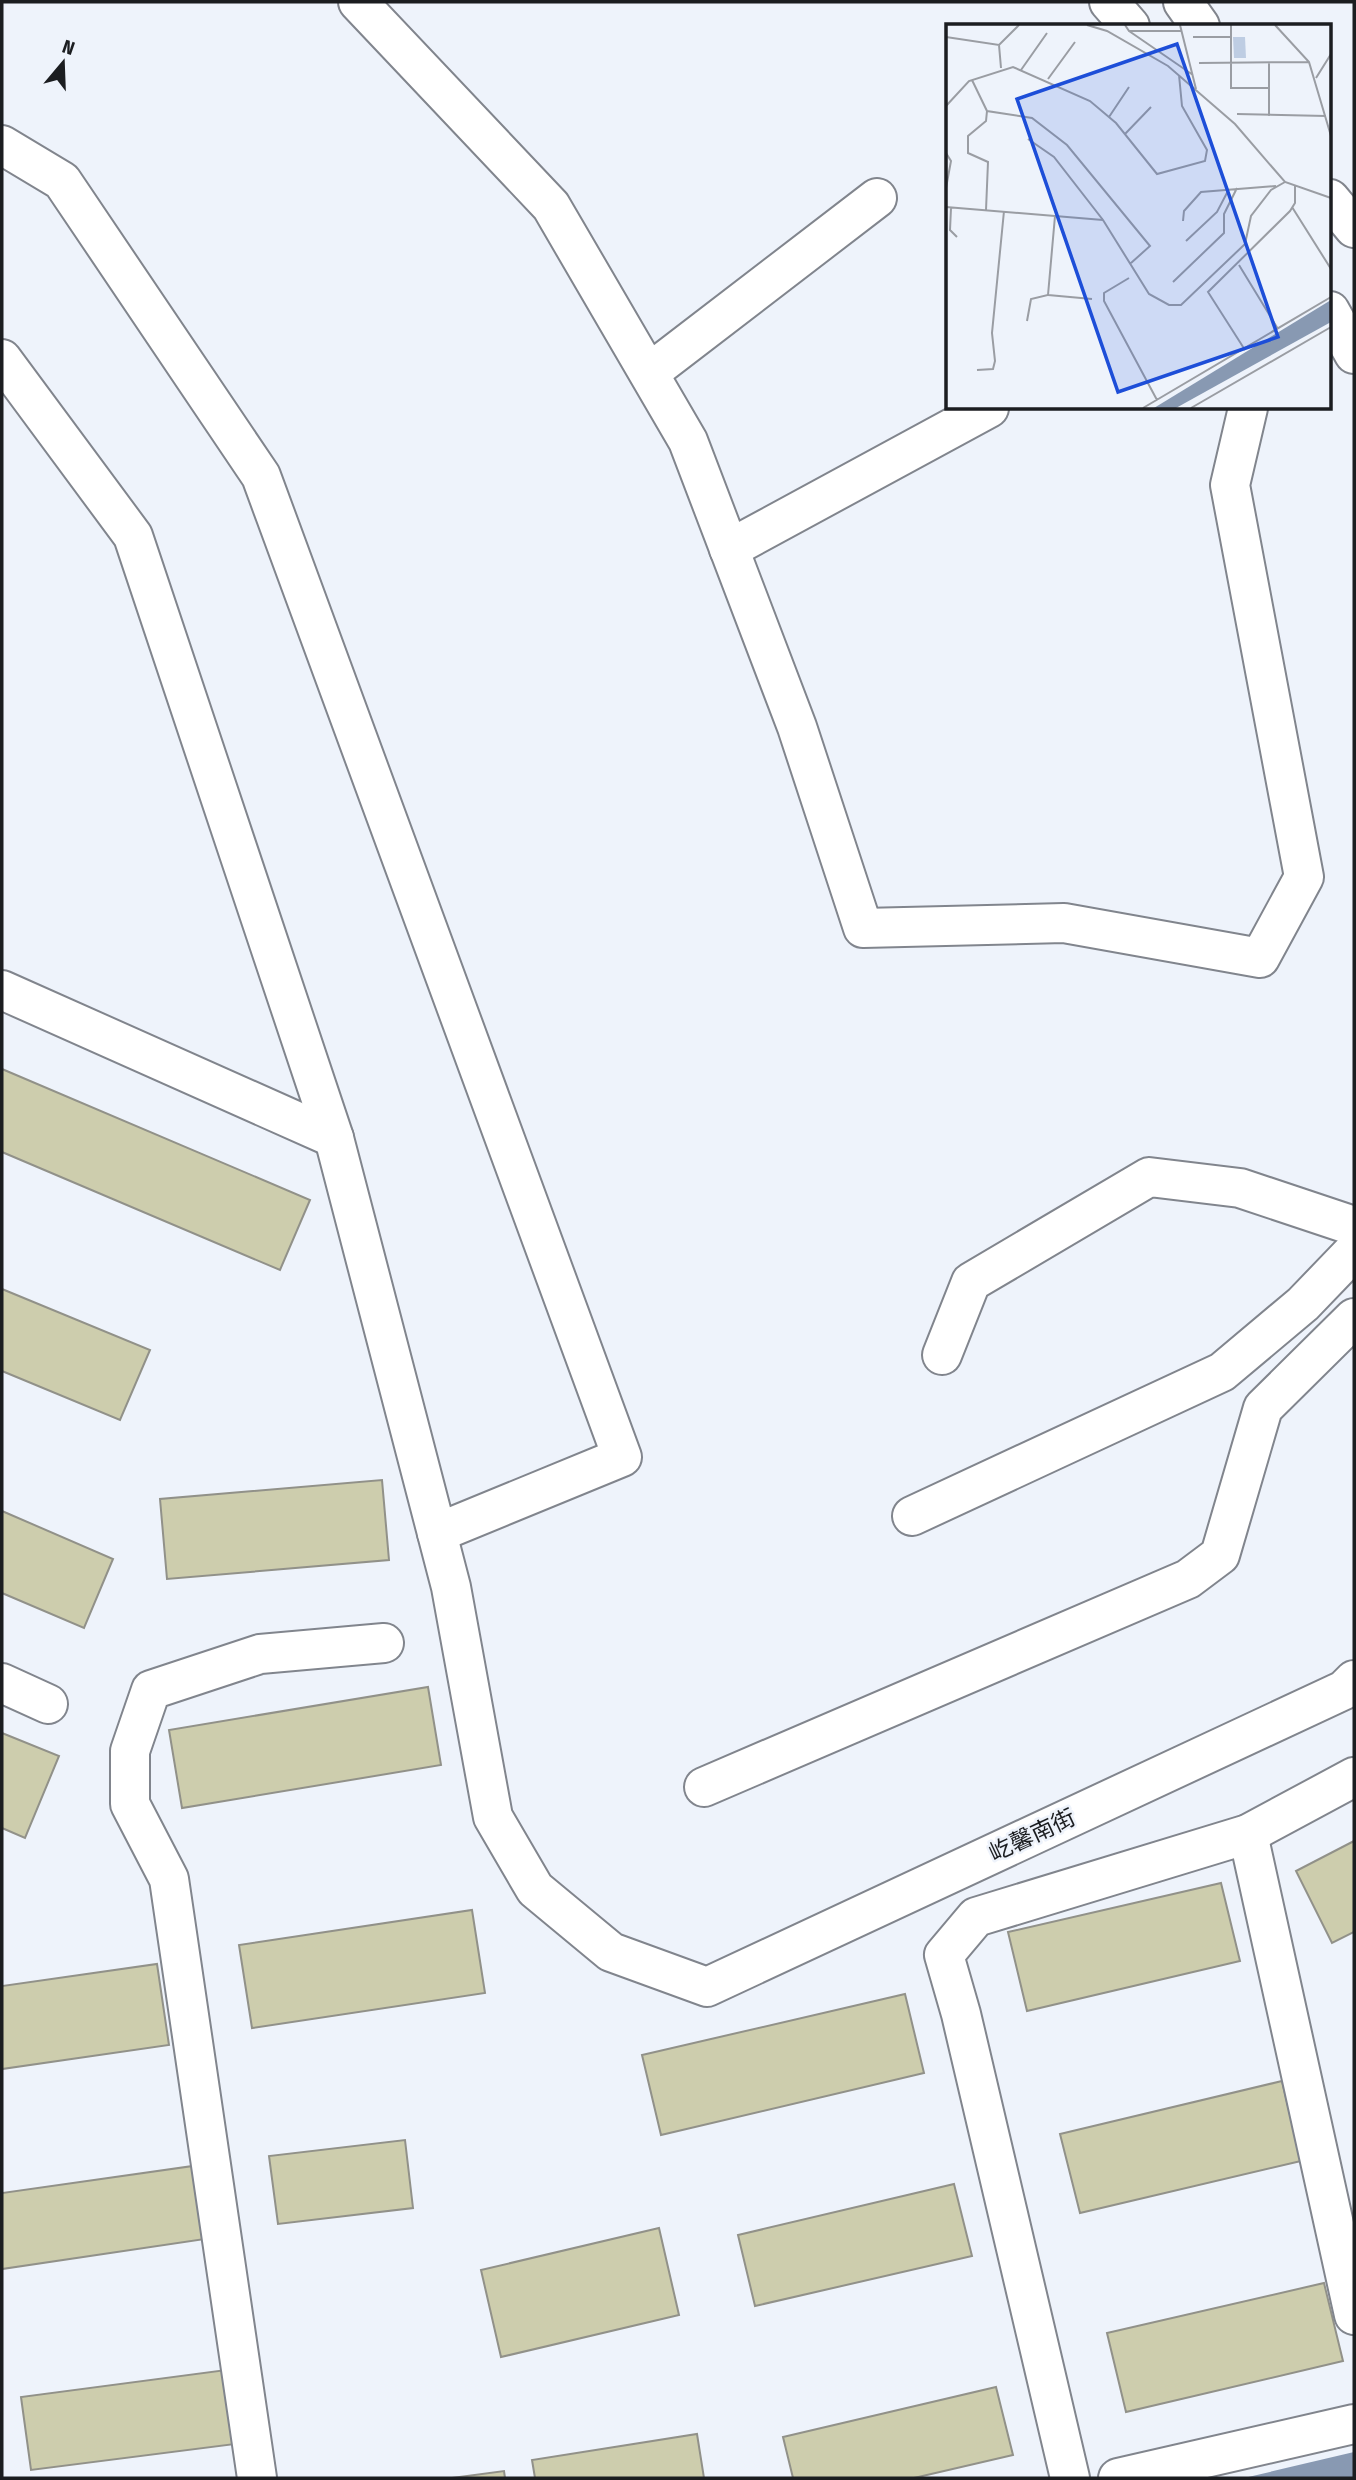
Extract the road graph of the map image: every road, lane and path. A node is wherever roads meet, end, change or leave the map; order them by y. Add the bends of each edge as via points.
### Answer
1 (358, 2) edge
2 (1109, 2) edge
3 (1183, 2) edge
4 (1128, 24) edge
5 (1199, 24) edge
6 (2, 145) edge
7 (877, 198) dead end
8 (1332, 201) edge
9 (1354, 228) edge
10 (1332, 315) edge
11 (1354, 355) edge
12 (2, 359) edge
13 (649, 373) junction
14 (985, 410) edge
15 (1248, 410) edge
16 (729, 549) junction
17 (2, 990) edge
18 (334, 1138) junction
19 (1354, 1226) edge
20 (1354, 1251) edge
21 (1354, 1318) edge
22 (942, 1355) dead end
23 (912, 1516) dead end
24 (437, 1533) junction
25 (384, 1643) dead end
26 (1354, 1680) edge
27 (2, 1683) edge
28 (48, 1704) dead end
29 (1354, 1777) edge
30 (704, 1787) dead end
31 (1248, 1834) junction
32 (1354, 2315) edge
33 (1354, 2424) edge
34 (257, 2478) edge
35 (1070, 2478) edge
36 (1118, 2478) edge

1 - 13 street via 551,206
2 - 4 street
3 - 5 street
6 - 24 street via 62,181 261,475 622,1457
7 - 13 street
8 - 9 street
10 - 11 street
12 - 18 street via 133,536
13 - 16 street via 688,441
14 - 16 street
15 - 16 street via 1230,485 1304,877 1260,958 1064,923 863,928 797,727
17 - 18 street
18 - 24 street
19 - 22 street via 1240,1188 1149,1177 971,1282
20 - 23 street via 1303,1304 1222,1372
21 - 30 street via 1263,1408 1220,1555 1198,1571
24 - 26 street, 屹馨南街 via 493,1817 535,1889 611,1952 707,1987 1344,1690
25 - 34 street via 260,1654 151,1690 130,1751 130,1804 169,1879
27 - 28 street
29 - 31 street
31 - 32 street
31 - 35 street via 976,1917 944,1955
33 - 36 street

